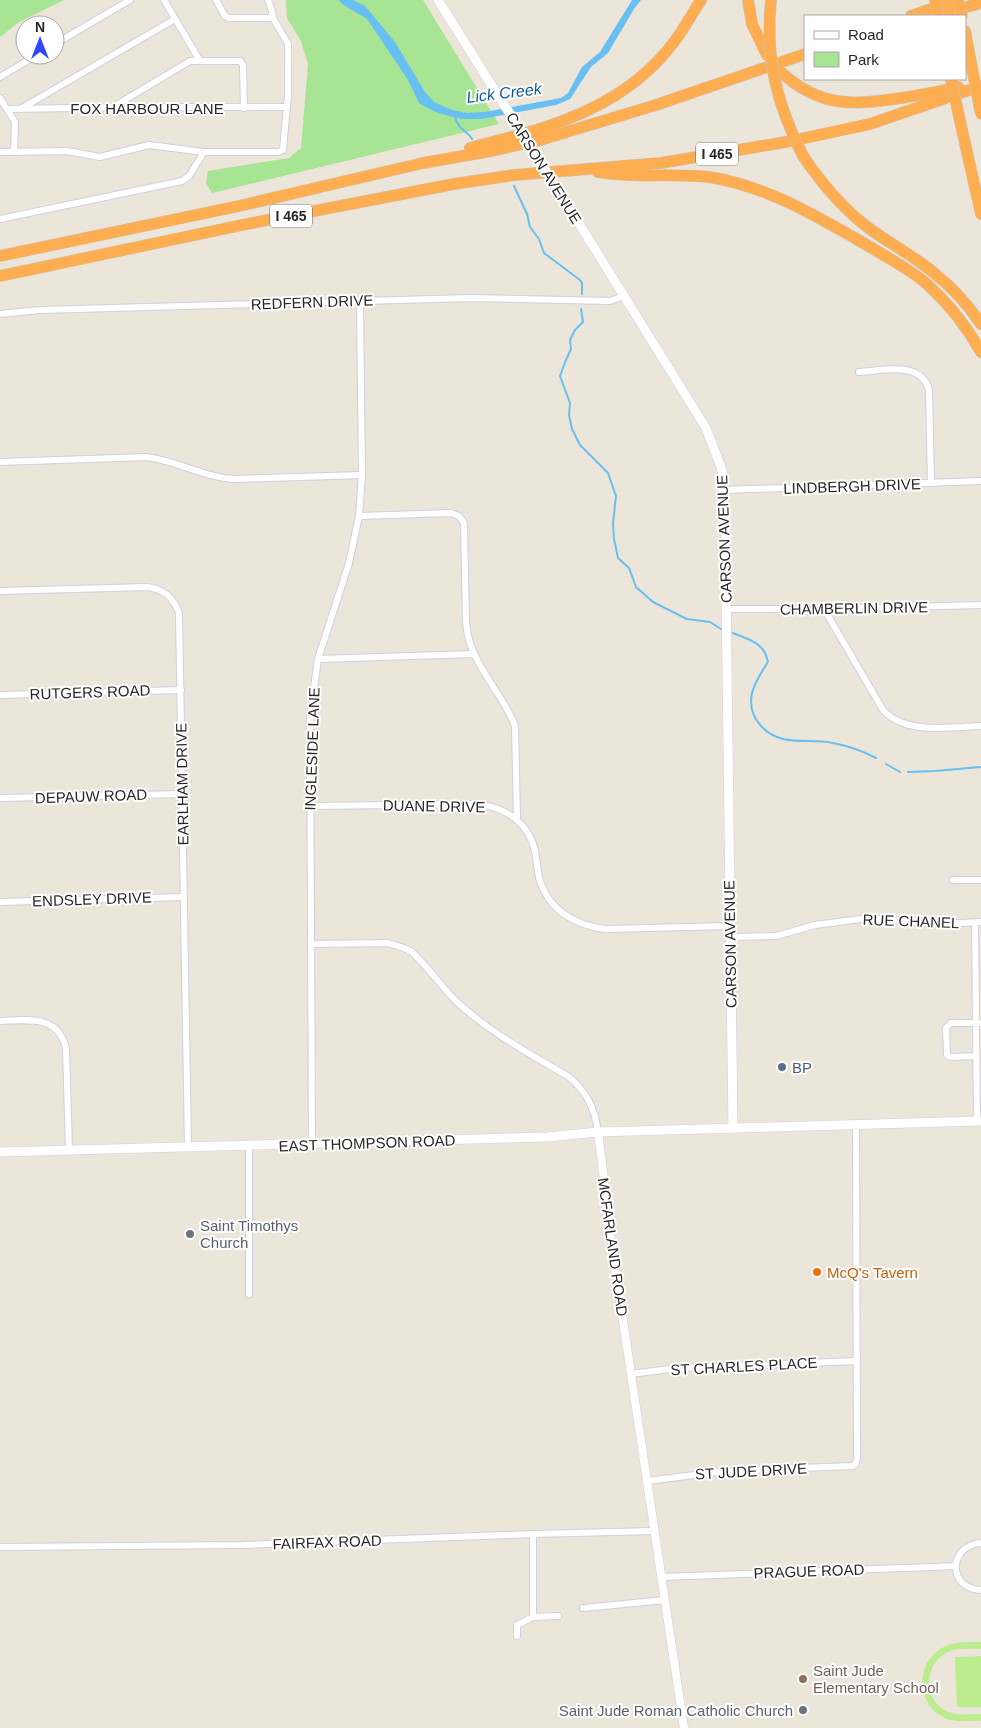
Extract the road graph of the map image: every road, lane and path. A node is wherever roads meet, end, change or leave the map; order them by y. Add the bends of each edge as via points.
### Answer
1 (130, 0) edge
2 (164, 0) edge
3 (216, 0) edge
4 (268, 0) edge
5 (438, 0) edge
6 (701, 0) edge
7 (748, 0) edge
8 (771, 0) edge
9 (935, 0) edge
10 (958, 0) edge
11 (981, 3) edge
12 (914, 15) edge
13 (938, 15) edge
14 (938, 15) edge
15 (962, 15) edge
16 (273, 18) junction
17 (175, 19) junction
18 (966, 35) edge
19 (65, 38) edge
20 (804, 54) edge
21 (200, 61) junction
22 (20, 65) edge
23 (0, 77) edge
24 (981, 79) edge
25 (951, 80) edge
26 (980, 94) edge
27 (3, 104) edge
28 (287, 107) junction
29 (112, 108) junction
30 (244, 108) junction
31 (21, 109) junction
32 (981, 115) edge
33 (0, 152) edge
34 (14, 152) junction
35 (204, 152) junction
36 (423, 163) junction
37 (584, 169) junction
38 (981, 214) edge
39 (0, 219) edge
40 (0, 256) edge
41 (0, 276) edge
42 (624, 296) junction
43 (360, 301) junction
44 (0, 314) edge
45 (981, 324) edge
46 (981, 352) edge
47 (859, 372) dead end
48 (0, 462) edge
49 (362, 475) junction
50 (981, 481) edge
51 (931, 483) junction
52 (724, 490) junction
53 (359, 516) junction
54 (0, 591) edge
55 (981, 605) edge
56 (726, 609) junction
57 (824, 609) junction
58 (474, 654) junction
59 (318, 659) junction
60 (181, 690) junction
61 (0, 695) edge
62 (981, 726) edge
63 (182, 794) junction
64 (0, 798) edge
65 (310, 806) junction
66 (517, 820) junction
67 (953, 880) dead end
68 (981, 880) edge
69 (184, 896) junction
70 (0, 902) edge
71 (978, 923) edge
72 (729, 926) junction
73 (730, 937) junction
74 (311, 944) junction
75 (0, 1021) edge
76 (979, 1023) edge
77 (976, 1056) junction
78 (979, 1121) edge
79 (856, 1124) junction
80 (733, 1128) junction
81 (598, 1132) junction
82 (312, 1144) junction
83 (249, 1146) junction
84 (188, 1148) junction
85 (69, 1150) junction
86 (0, 1152) edge
87 (249, 1294) dead end
88 (858, 1361) junction
89 (631, 1374) junction
90 (646, 1481) junction
91 (654, 1531) junction
92 (534, 1534) junction
93 (981, 1543) edge
94 (0, 1547) edge
95 (956, 1563) junction
96 (661, 1577) junction
97 (981, 1590) edge
98 (665, 1600) junction
99 (583, 1608) dead end
100 (558, 1616) dead end
101 (534, 1617) junction
102 (517, 1636) dead end
103 (684, 1728) edge

1 - 19 street
2 - 17 street
3 - 16 street via 229,18
4 - 16 street
5 - 42 main road, CARSON AVENUE, bridge
6 - 36 highway via 674,42 625,91 579,116
7 - 24 highway, bridge via 752,24 767,55 793,82 829,100 853,103 937,93
8 - 45 highway, bridge via 773,76 786,122 803,156 840,204 871,230 934,272
9 - 13 highway, bridge
10 - 12 highway
10 - 15 highway, bridge
11 - 14 highway
16 - 28 street via 288,44
17 - 21 street
17 - 31 street
18 - 26 highway, bridge
20 - 36 highway, I 465 via 598,124 525,143
21 - 29 street via 190,61
21 - 30 street via 241,61
22 - 23 street
25 - 38 highway, bridge
26 - 32 highway, bridge
26 - 37 highway, I 465 via 828,134 751,149 661,163
27 - 31 street, FOX HARBOUR LANE
27 - 34 street via 16,126
28 - 30 street, FOX HARBOUR LANE
28 - 35 street via 283,150
29 - 30 street, FOX HARBOUR LANE
29 - 31 street, FOX HARBOUR LANE
33 - 34 street
34 - 35 street via 67,151 100,157 149,145
35 - 39 street via 189,176 180,182
36 - 40 highway, I 465
37 - 41 highway, I 465 via 494,177 420,190
37 - 46 highway via 618,176 713,178 781,198 918,277 954,312
42 - 43 street, REDFERN DRIVE via 610,301 478,298
42 - 52 main road, CARSON AVENUE via 706,428 722,470
43 - 44 street, REDFERN DRIVE via 50,309
43 - 49 street, INGLESIDE LANE
47 - 51 street via 913,371 924,380 929,390
48 - 49 street via 147,457 211,476 234,479
49 - 53 street, INGLESIDE LANE
50 - 51 street, LINDBERGH DRIVE
51 - 52 street, LINDBERGH DRIVE
52 - 56 main road, CARSON AVENUE
53 - 58 street via 451,513 461,518 465,527 466,622
53 - 59 street, INGLESIDE LANE via 349,563
54 - 60 street, EARLHAM DRIVE via 147,587 165,592 179,613
55 - 57 street, CHAMBERLIN DRIVE
56 - 57 street, CHAMBERLIN DRIVE
56 - 72 main road, CARSON AVENUE
57 - 62 street via 883,710 892,719 907,726
58 - 59 street
58 - 66 street via 509,711 516,732
59 - 65 street, INGLESIDE LANE via 310,717
60 - 61 street, RUTGERS ROAD
60 - 63 street, EARLHAM DRIVE
63 - 64 street, DEPAUW ROAD
63 - 69 street, EARLHAM DRIVE
65 - 66 street, DUANE DRIVE via 479,804 501,809
65 - 74 street, INGLESIDE LANE
66 - 72 street, DUANE DRIVE via 533,843 538,875 545,892 561,912 580,924 605,929
67 - 68 street
69 - 70 street, ENDSLEY DRIVE
69 - 84 street, EARLHAM DRIVE
71 - 73 street, RUE CHANEL via 942,924 868,918 815,925 776,936
71 - 76 street
72 - 73 main road, CARSON AVENUE
73 - 80 main road, CARSON AVENUE
74 - 81 street, MCFARLAND ROAD via 388,943 412,952 473,1016 577,1083 591,1103
74 - 82 street, INGLESIDE LANE
75 - 85 street via 38,1020 53,1027 63,1040 66,1049
76 - 77 street
76 - 77 street via 948,1024 946,1028 947,1055
77 - 78 street
78 - 79 main road
79 - 80 main road, EAST THOMPSON ROAD
79 - 88 street
80 - 81 main road, EAST THOMPSON ROAD
81 - 82 main road, EAST THOMPSON ROAD via 548,1137
81 - 89 street, MCFARLAND ROAD
82 - 83 main road, EAST THOMPSON ROAD
83 - 84 main road, EAST THOMPSON ROAD
83 - 87 street
84 - 85 main road, EAST THOMPSON ROAD
85 - 86 main road, EAST THOMPSON ROAD
88 - 89 street, ST CHARLES PLACE via 677,1368
88 - 90 street, ST JUDE DRIVE via 856,1464 726,1470
89 - 90 street, MCFARLAND ROAD
90 - 91 street, MCFARLAND ROAD
91 - 92 street, FAIRFAX ROAD
91 - 96 street, MCFARLAND ROAD
92 - 94 street, FAIRFAX ROAD via 244,1545
92 - 101 street
93 - 95 street via 967,1546
95 - 96 street, PRAGUE ROAD via 954,1566
95 - 97 street via 961,1582
96 - 98 street, MCFARLAND ROAD
98 - 99 street
98 - 103 street, MCFARLAND ROAD
100 - 101 street
101 - 102 street via 517,1624

